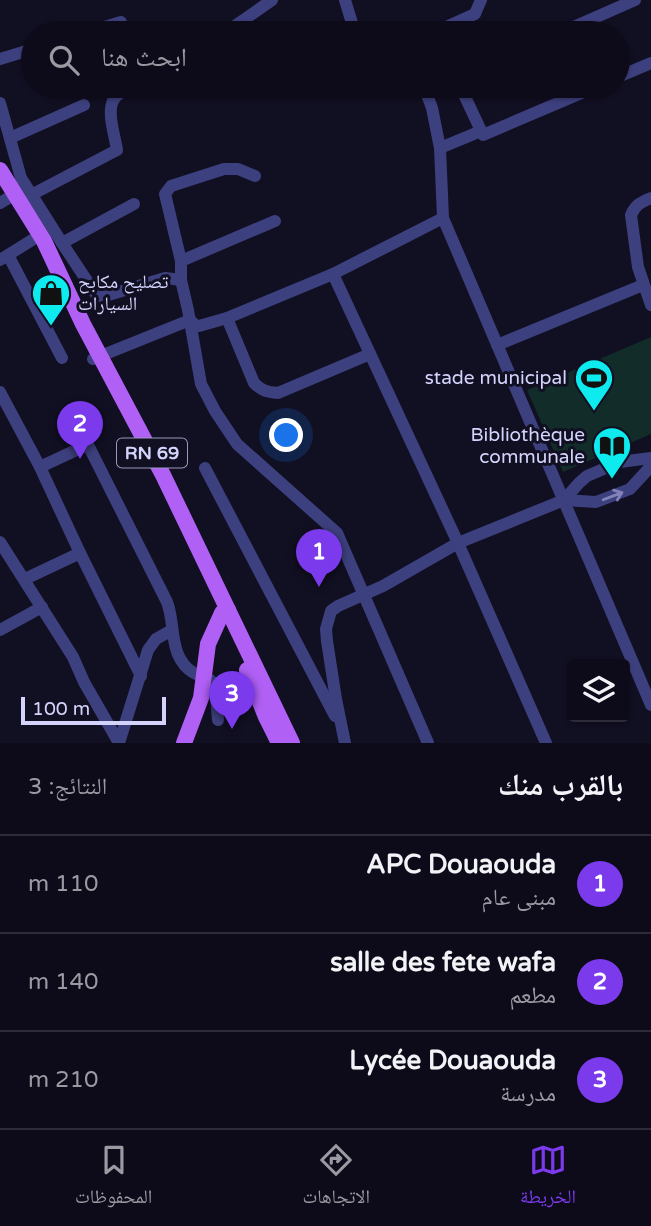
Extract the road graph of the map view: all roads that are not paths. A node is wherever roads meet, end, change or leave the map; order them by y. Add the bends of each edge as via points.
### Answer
1 (272, 0) edge
2 (345, 0) edge
3 (481, 0) edge
4 (635, 0) edge
5 (242, 21) edge
6 (351, 21) edge
7 (460, 21) edge
8 (587, 21) edge
9 (21, 53) edge
10 (0, 59) edge
11 (651, 63) edge
12 (630, 72) edge
13 (114, 98) edge
14 (428, 98) edge
15 (466, 98) edge
16 (570, 98) edge
17 (0, 103) edge
18 (84, 105) dead end
19 (481, 131) junction
20 (10, 138) junction
21 (440, 148) junction
22 (254, 176) dead end
23 (10, 188) edge
24 (651, 198) edge
25 (134, 204) dead end
26 (443, 218) junction
27 (275, 220) dead end
28 (36, 238) junction
29 (62, 243) junction
30 (4, 257) edge
31 (181, 261) junction
32 (333, 274) junction
33 (181, 280) junction
34 (643, 285) junction
35 (651, 305) edge
36 (227, 318) junction
37 (190, 320) junction
38 (208, 325) junction
39 (498, 345) junction
40 (370, 354) junction
41 (195, 356) junction
42 (97, 357) junction
43 (62, 358) dead end
44 (1, 397) edge
45 (78, 425) dead end
46 (88, 445) junction
47 (651, 458) edge
48 (651, 466) edge
49 (40, 467) junction
50 (205, 468) dead end
51 (564, 500) junction
52 (0, 542) edge
53 (458, 543) junction
54 (80, 553) junction
55 (25, 579) junction
56 (363, 594) junction
57 (42, 607) junction
58 (225, 612) junction
59 (0, 630) edge
60 (172, 630) junction
61 (141, 676) junction
62 (204, 678) junction
63 (651, 705) edge
64 (218, 720) dead end
65 (344, 737) edge
66 (119, 743) edge
67 (184, 743) edge
68 (279, 743) edge
69 (292, 743) edge
70 (428, 743) edge
71 (545, 743) edge

1 - 5 street
2 - 6 street
3 - 7 street via 475,14
4 - 8 street
9 - 10 street
11 - 12 street
13 - 23 street via 111,117 117,150
14 - 21 street
15 - 19 street
16 - 19 street via 483,135
17 - 20 street
18 - 20 street
19 - 21 street
20 - 23 street
21 - 26 street
22 - 31 street via 224,169 171,186 165,194
23 - 28 main road, RN 69
23 - 29 street
24 - 34 street via 639,203 631,215
25 - 29 street
26 - 32 street
26 - 39 street
27 - 31 street
28 - 30 street
28 - 42 main road, RN 69
29 - 33 street via 97,296 165,278
30 - 43 street
31 - 33 street
32 - 36 street
32 - 40 street
33 - 37 street
34 - 35 street
34 - 39 street
36 - 38 street
36 - 40 street via 261,390 278,393
37 - 38 street
37 - 41 street
37 - 42 street
38 - 41 street via 201,332
39 - 51 street
40 - 53 street
41 - 56 street via 201,384 237,444 337,533
42 - 58 main road, RN 69
44 - 49 street
45 - 46 street
46 - 49 street
46 - 60 street via 167,602
47 - 51 street via 620,461 587,476
51 -> 48 street via 596,502 630,489
49 - 54 street
50 - 65 street
51 - 53 street
51 - 63 street
52 - 55 street
53 - 56 street
53 - 71 street
54 - 55 street
54 - 61 street
55 - 57 street
56 - 65 street via 331,611 326,629
56 - 70 street
57 - 59 street
57 - 66 street
58 - 62 main road via 208,644
58 - 68 main road, RN 69
58 - 69 main road, RN 69
60 - 61 street via 148,650
60 - 62 street via 186,669
61 - 66 street
62 - 64 street via 215,684
62 - 67 main road

